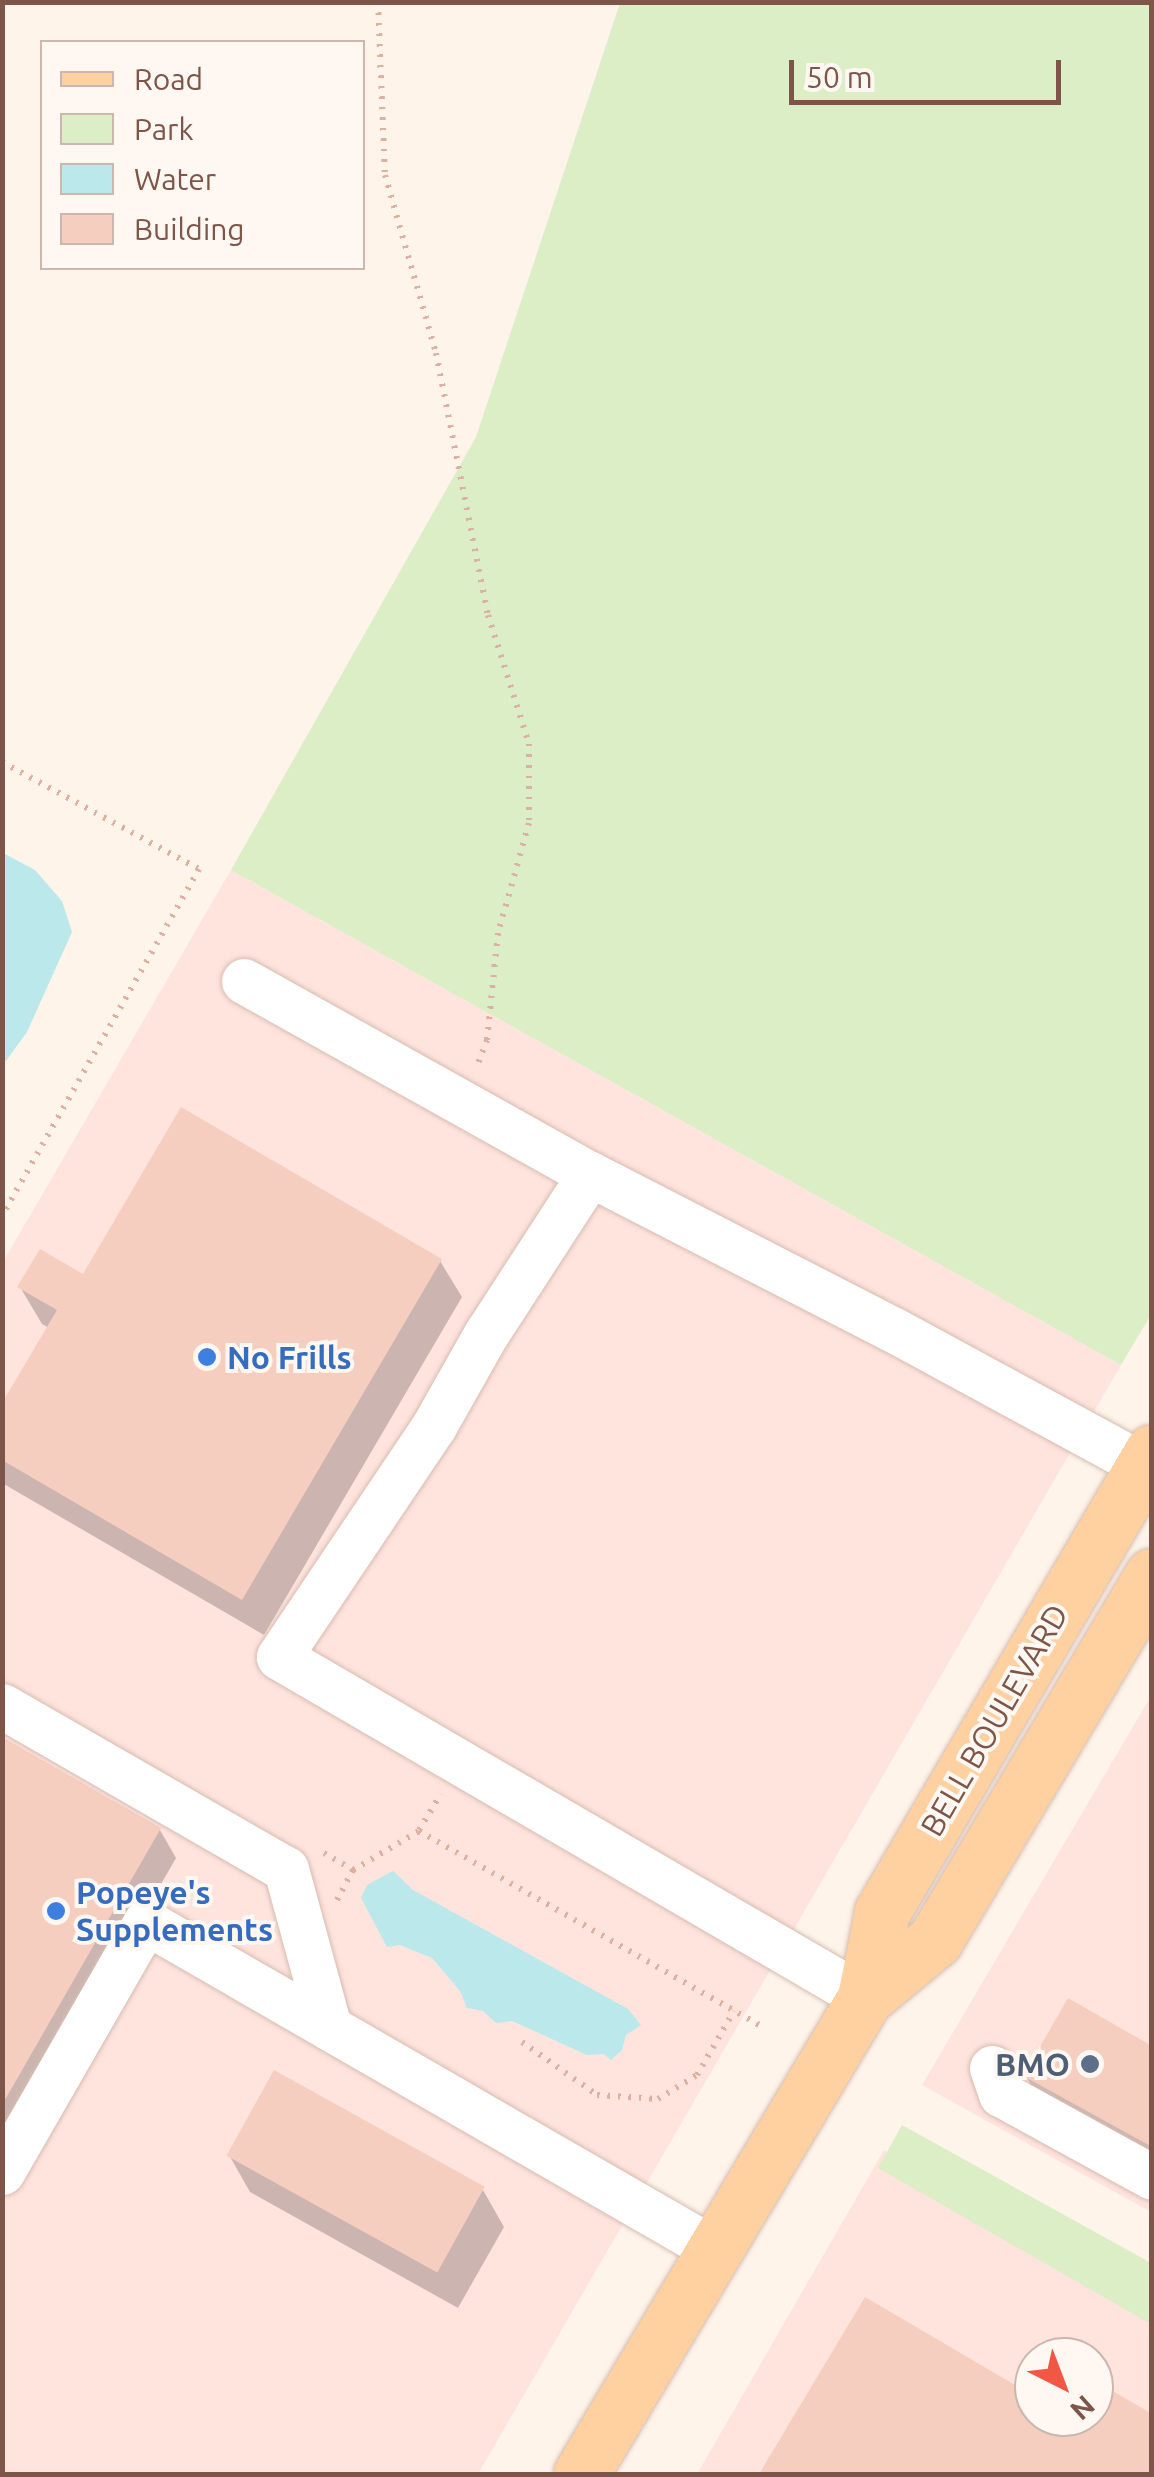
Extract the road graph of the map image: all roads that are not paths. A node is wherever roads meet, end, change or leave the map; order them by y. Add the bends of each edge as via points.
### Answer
1 (244, 981) dead end
2 (590, 1174) junction
3 (1149, 1463) edge
4 (1152, 1576) edge
5 (2, 1706) edge
6 (865, 1998) junction
7 (329, 2027) junction
8 (992, 2068) dead end
9 (2, 2172) edge
10 (1152, 2177) edge
11 (715, 2250) junction
12 (581, 2474) edge

1 - 2 lane
2 - 3 lane
2 - 6 lane via 434,1426 279,1657
3 - 6 main road, BELL BOULEVARD via 882,1912
4 - 6 main road, BELL BOULEVARD via 935,1940
5 - 7 lane via 286,1869
6 - 11 main road, BELL BOULEVARD
7 - 9 lane via 146,1922
7 - 11 lane
8 - 10 lane via 1000,2094
11 - 12 main road, BELL BOULEVARD

